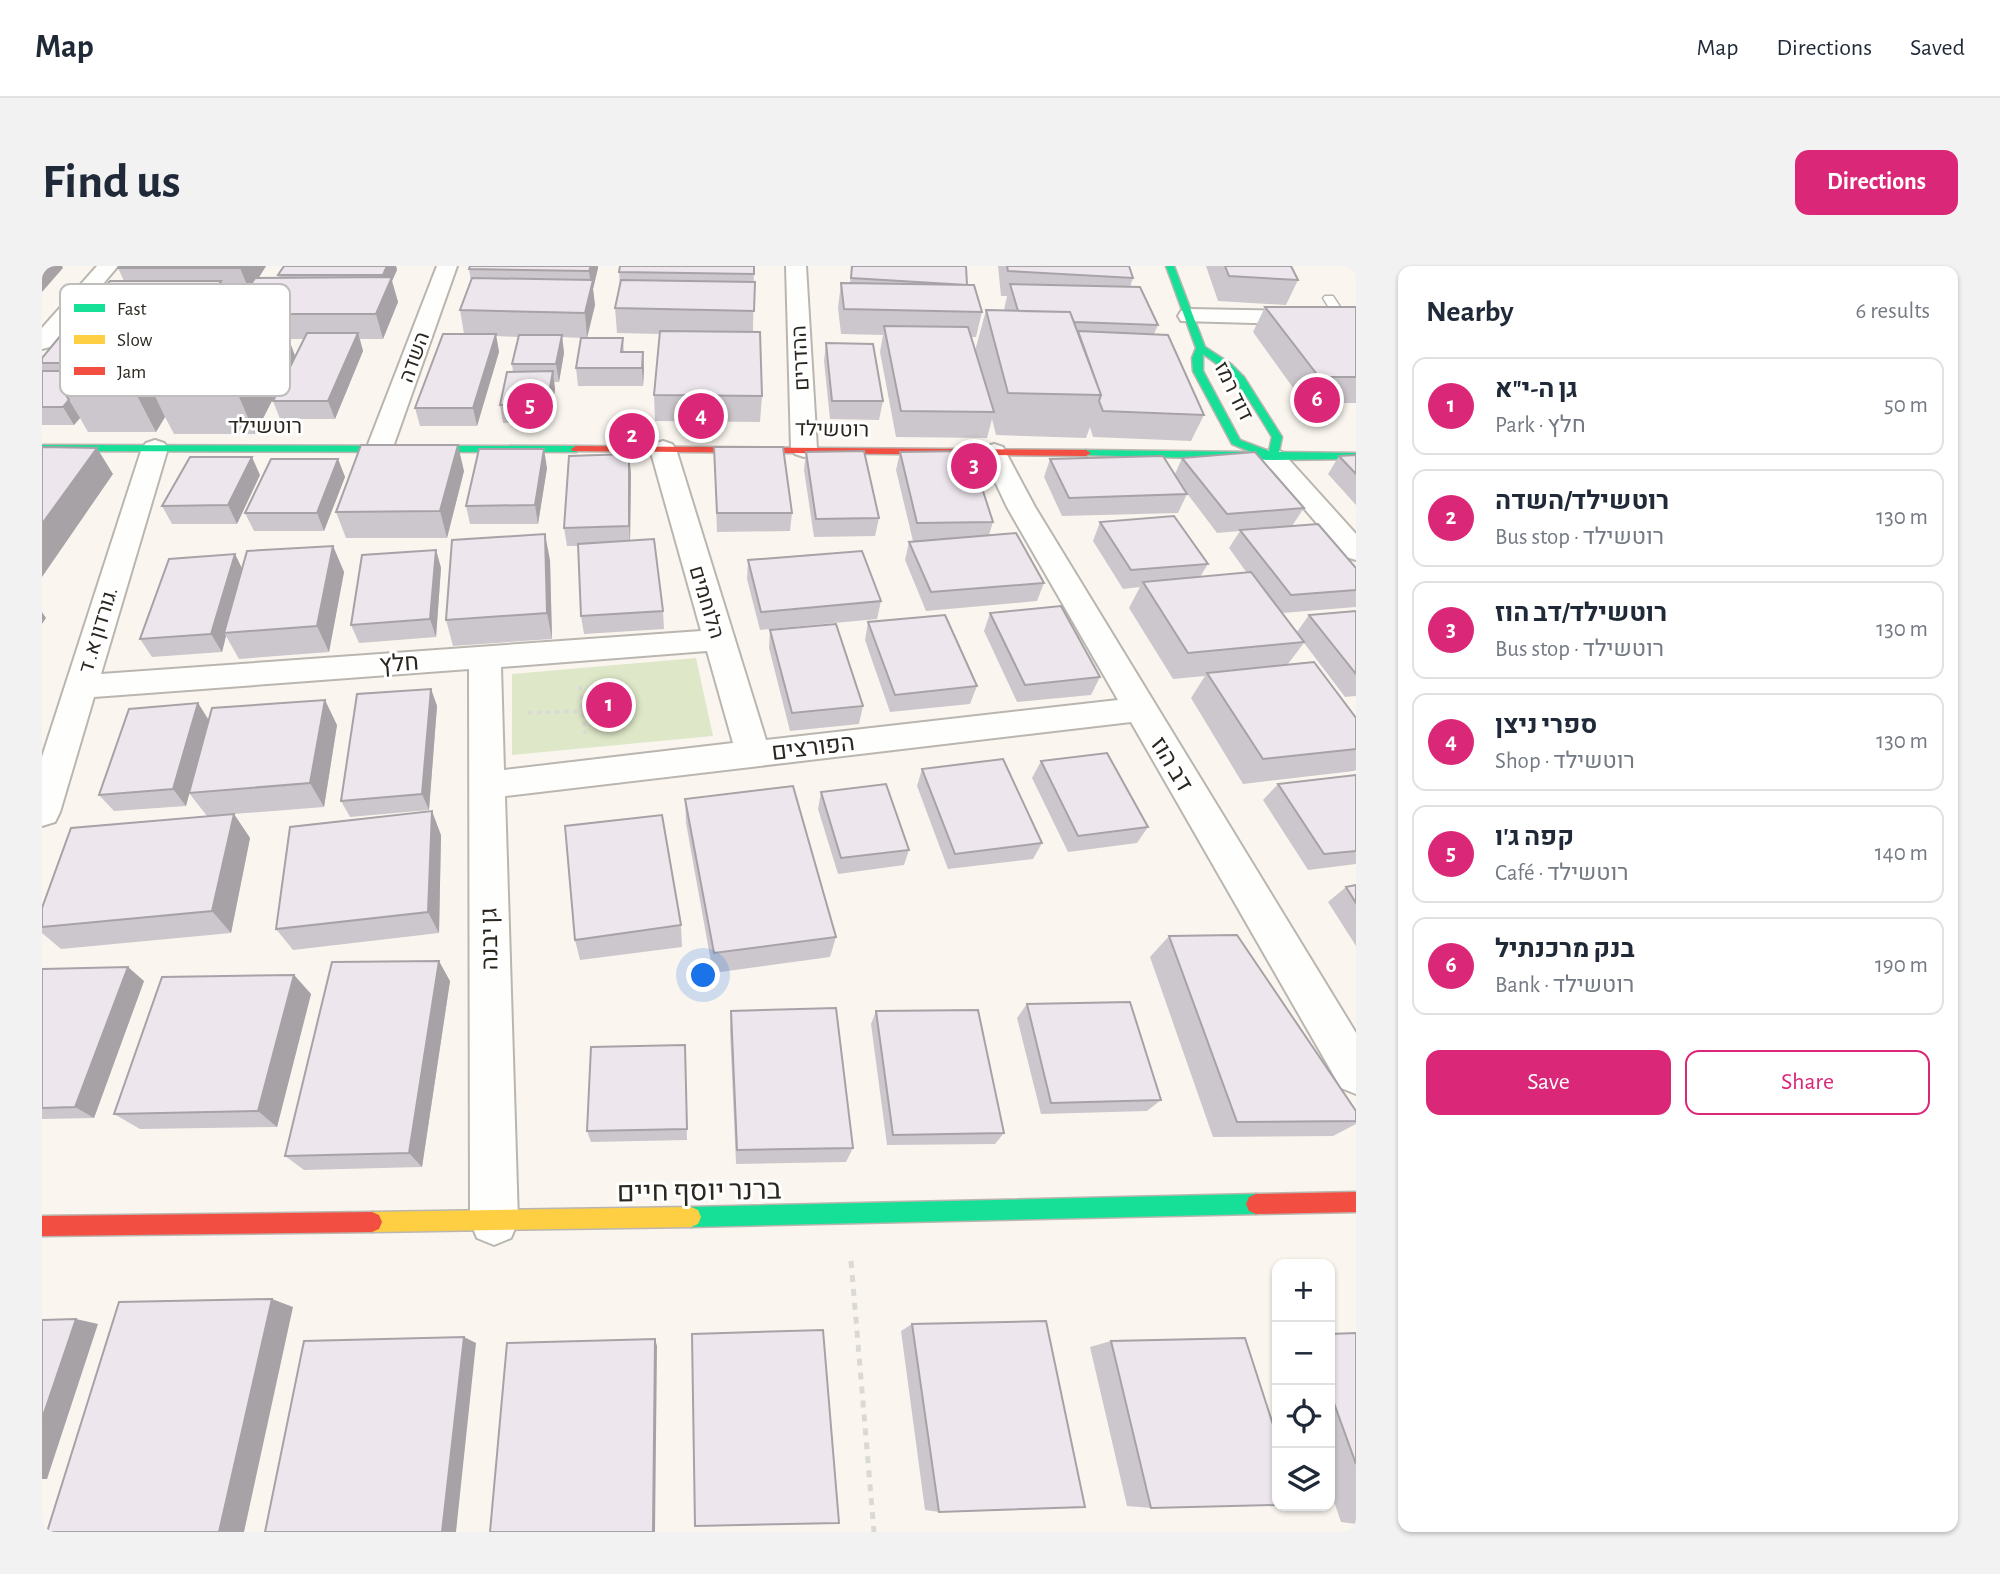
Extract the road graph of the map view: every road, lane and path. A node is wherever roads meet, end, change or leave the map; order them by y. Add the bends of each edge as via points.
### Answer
1 (108, 266) edge
2 (447, 266) edge
3 (796, 266) edge
4 (1171, 266) edge
5 (92, 284) edge
6 (1329, 298) dead end
7 (1189, 316) junction
8 (1349, 319) edge
9 (60, 321) edge
10 (42, 342) edge
11 (1201, 348) junction
12 (1236, 442) junction
13 (1280, 444) junction
14 (380, 447) junction
15 (42, 448) edge
16 (155, 448) junction
17 (663, 449) junction
18 (804, 449) junction
19 (993, 452) junction
20 (1202, 455) junction
21 (1356, 456) edge
22 (1356, 551) edge
23 (718, 640) junction
24 (485, 657) junction
25 (579, 683) dead end
26 (81, 687) junction
27 (1140, 709) junction
28 (610, 710) dead end
29 (582, 711) junction
30 (486, 715) junction
31 (584, 734) dead end
32 (753, 754) junction
33 (486, 785) junction
34 (42, 812) edge
35 (1356, 1073) edge
36 (1356, 1202) edge
37 (847, 1213) junction
38 (494, 1220) junction
39 (42, 1226) edge
40 (874, 1532) edge

1 - 5 street
2 - 14 street, השדה
3 - 18 street, ההדרים
4 - 7 main road, דוד רמז
6 - 8 lane
7 - 8 street
7 - 11 main road, דוד רמז
9 - 10 street
11 - 12 main road, דוד רמז via 1196,358 1198,372
11 - 13 main road, דוד רמז via 1241,379
12 - 13 main road, רוטשילד
12 - 20 main road, רוטשילד
13 - 20 main road, רוטשילד
13 - 21 main road, רוטשילד
13 - 22 street
14 - 16 main road, רוטשילד
14 - 17 main road, רוטשילד
15 - 16 main road, רוטשילד
16 - 26 street, גורדון א. ד.
17 - 18 main road, רוטשילד
17 - 23 street, הלוחמים
18 - 19 main road, רוטשילד
19 - 20 main road, רוטשילד
19 - 27 street, דב הוז
23 - 24 street, חלץ
23 - 32 street, הלוחמים
24 - 26 street, חלץ
24 - 30 street, גן יבנה
25 - 29 path
26 - 34 street, גורדון א. ד.
27 - 32 street, הפורצים
27 - 35 street, דב הוז
28 - 29 path
29 - 30 path
29 - 31 path
30 - 33 street, גן יבנה
32 - 33 street, הפורצים
33 - 38 street, גן יבנה
36 - 37 main road, ברנר יוסף חיים
37 - 38 main road, ברנר יוסף חיים
37 - 40 path
38 - 39 main road, ברנר יוסף חיים

